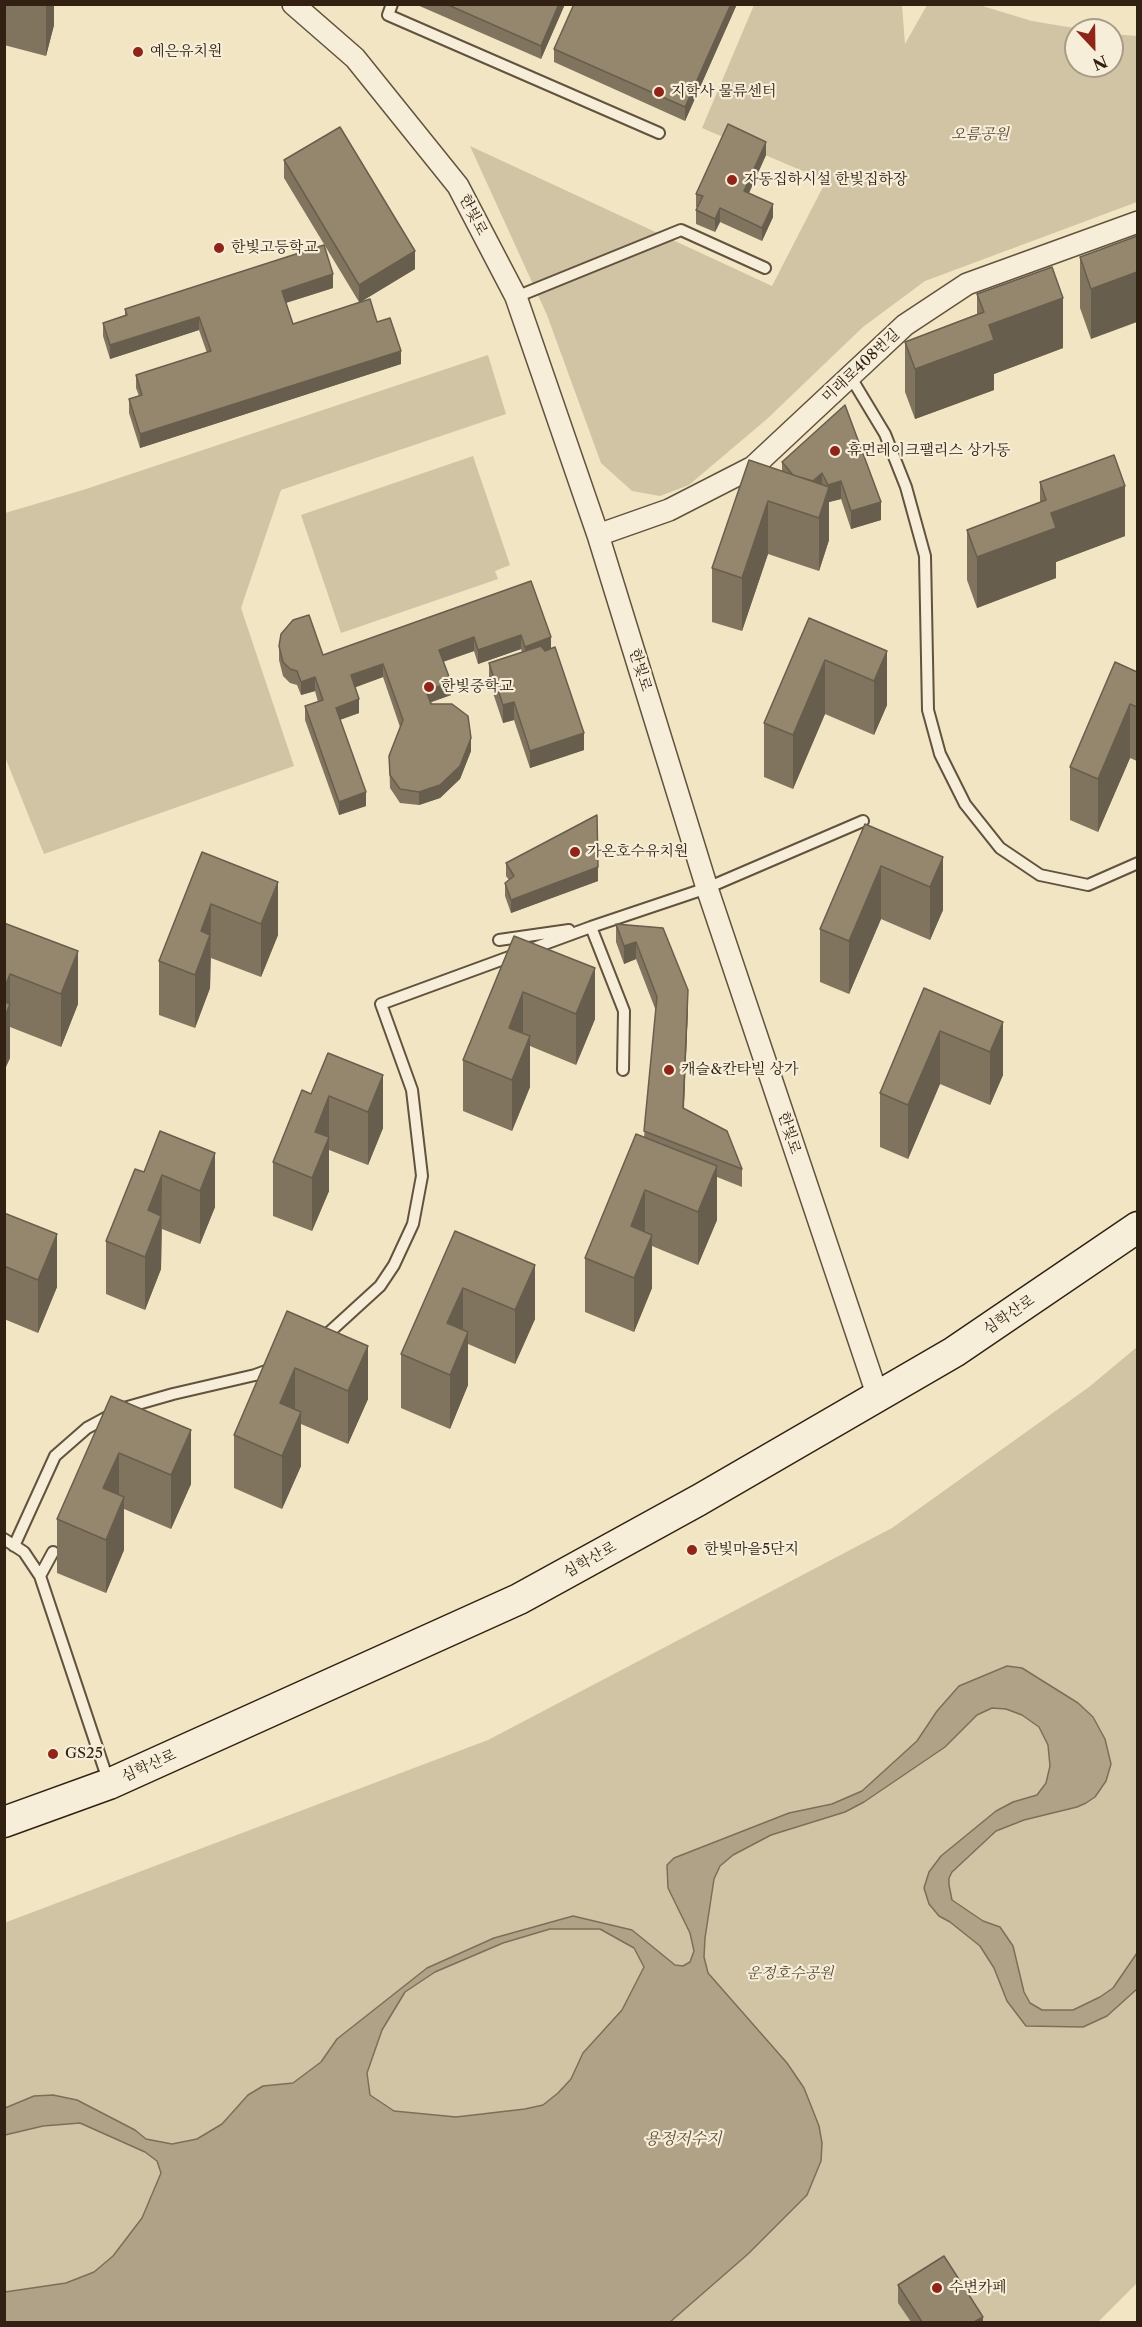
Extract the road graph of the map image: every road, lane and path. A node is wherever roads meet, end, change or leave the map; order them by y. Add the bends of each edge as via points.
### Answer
1 (293, 4) edge
2 (392, 4) edge
3 (658, 133) dead end
4 (1137, 222) edge
5 (765, 268) dead end
6 (516, 297) junction
7 (850, 376) junction
8 (598, 535) junction
9 (863, 821) dead end
10 (1137, 863) edge
11 (707, 888) junction
12 (591, 927) junction
13 (500, 940) dead end
14 (623, 1070) dead end
15 (1137, 1227) edge
16 (314, 1344) edge
17 (289, 1362) edge
18 (878, 1397) junction
19 (4, 1539) edge
20 (14, 1546) junction
21 (53, 1552) dead end
22 (40, 1576) junction
23 (110, 1784) junction
24 (4, 1822) edge

1 - 6 street, 한빛로 via 355,58 458,186
2 - 3 lane via 388,15
4 - 7 street, 미래로408번길 via 967,284 905,325
5 - 6 lane via 681,230
6 - 8 street, 한빛로
7 - 8 street, 미래로408번길 via 753,467 669,510
7 - 10 lane via 885,434 906,487 925,556 928,710 940,754 965,804 1000,848 1040,875 1088,885
8 - 11 street, 한빛로
9 - 11 lane
11 - 12 lane
11 - 18 street, 한빛로
12 - 13 lane
12 - 14 lane via 624,1011
12 - 16 lane via 381,1004 412,1090 422,1176 413,1224 380,1287
15 - 18 street, 심학산로 via 954,1352
17 - 20 lane via 255,1376 124,1408 87,1428 55,1456
18 - 23 street, 심학산로 via 519,1599
19 - 20 lane
20 - 22 lane via 24,1552
21 - 22 lane
22 - 23 lane
23 - 24 street, 심학산로

